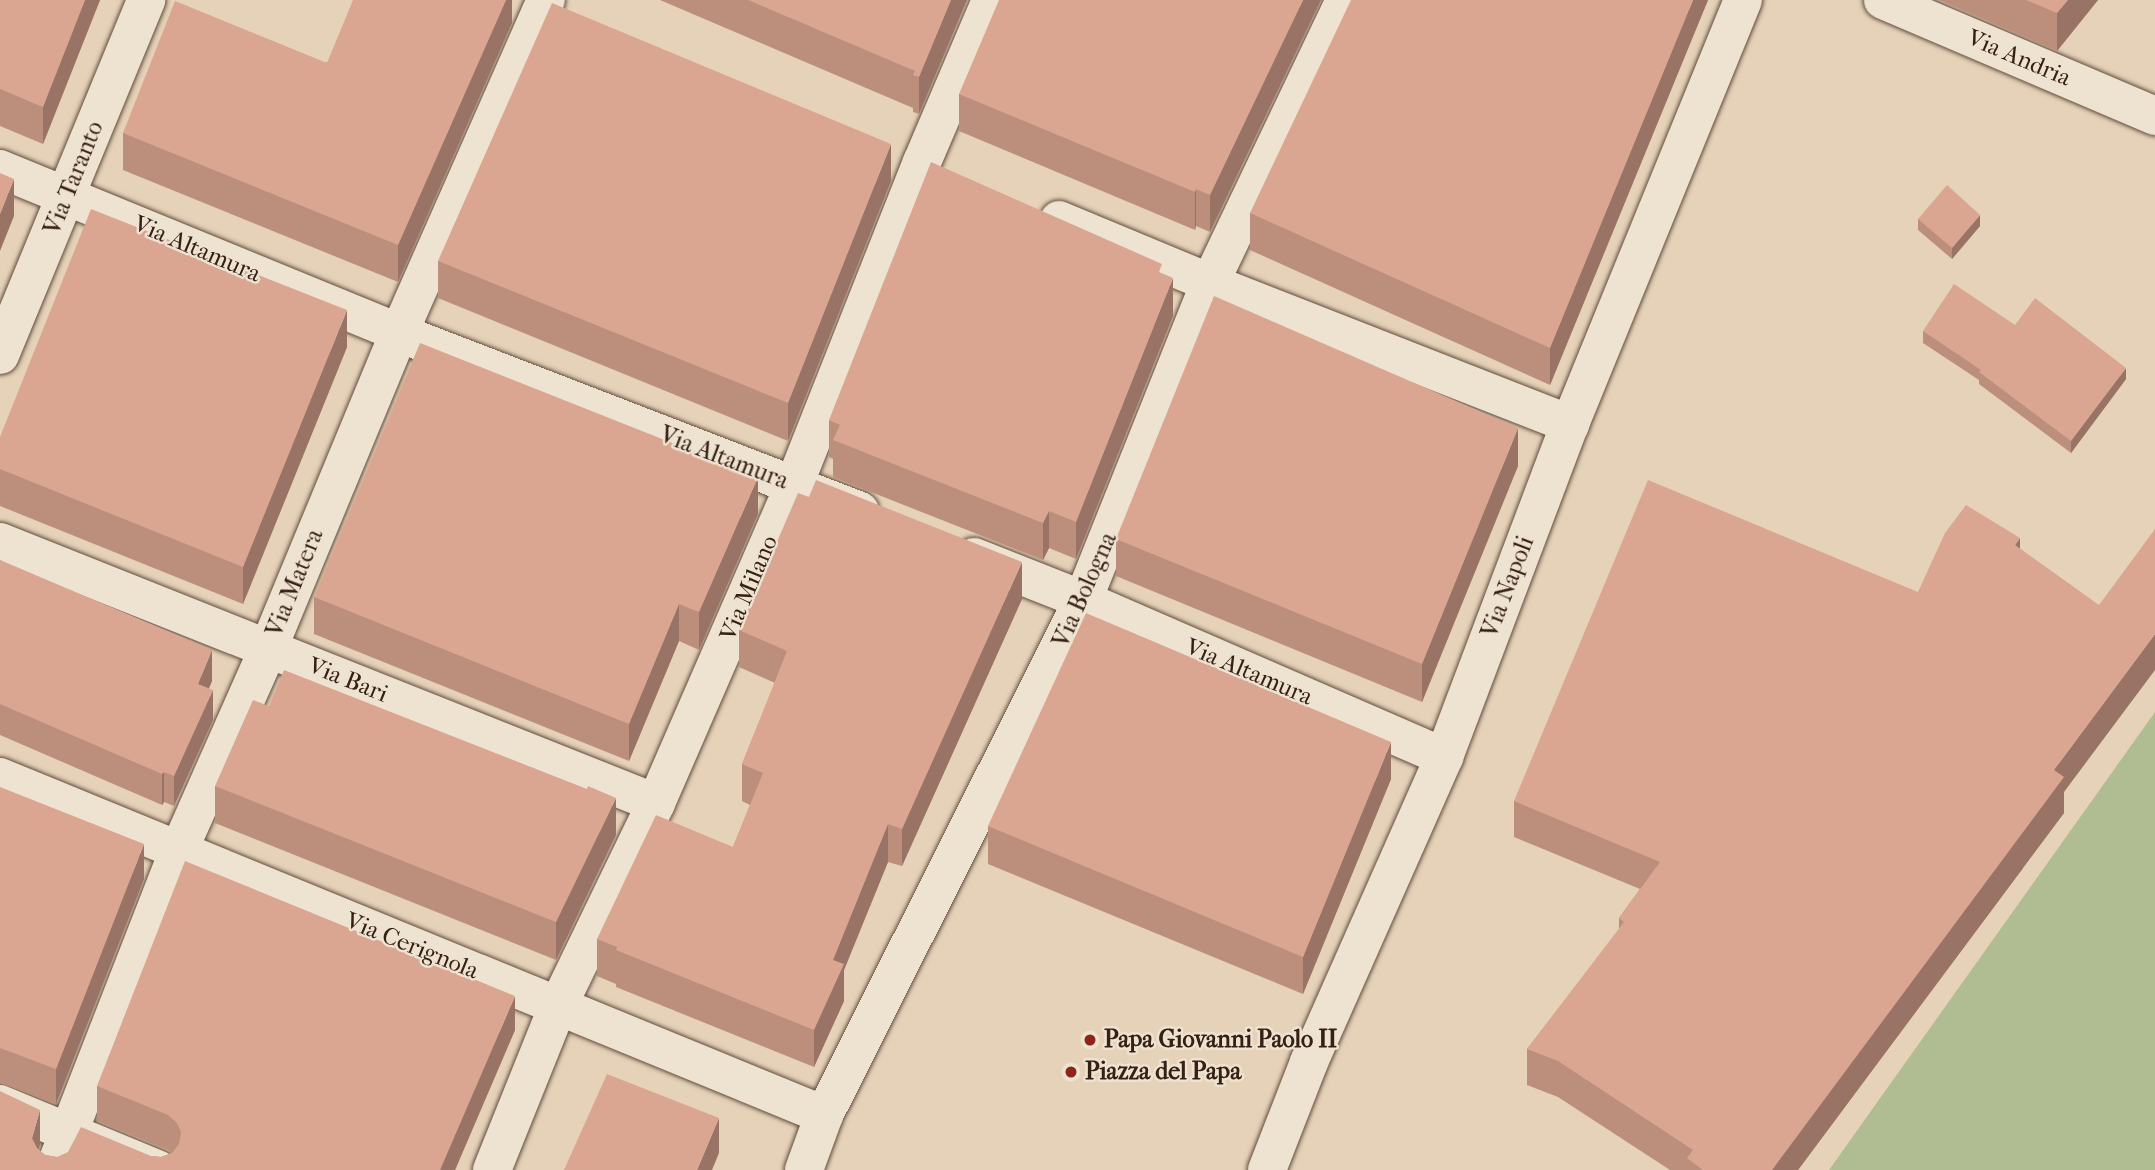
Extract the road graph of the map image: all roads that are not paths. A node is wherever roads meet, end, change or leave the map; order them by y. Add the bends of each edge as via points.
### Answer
1 (146, 0) edge
2 (992, 0) edge
3 (1345, 0) edge
4 (1743, 0) edge
5 (1883, 0) edge
6 (542, 1) edge
7 (582, 20) edge
8 (2155, 116) edge
9 (884, 146) edge
10 (922, 162) junction
11 (0, 169) edge
12 (959, 178) edge
13 (68, 196) junction
14 (1022, 204) edge
15 (1210, 283) junction
16 (399, 333) junction
17 (0, 355) edge
18 (1570, 424) junction
19 (794, 485) junction
20 (895, 525) edge
21 (0, 542) edge
22 (945, 545) edge
23 (1083, 600) junction
24 (268, 649) junction
25 (1444, 757) junction
26 (0, 777) edge
27 (656, 803) junction
28 (179, 850) junction
29 (558, 1006) junction
30 (0, 1104) edge
31 (824, 1115) junction
32 (69, 1133) junction
33 (54, 1170) edge
34 (159, 1170) edge
35 (492, 1170) edge
36 (804, 1170) edge
37 (1267, 1170) edge

1 - 13 street, Via Taranto
2 - 10 street, Via Milano
3 - 15 street, Via Bologna
4 - 18 street, Via Napoli
5 - 8 street, Via Andria
6 - 7 street
6 - 16 street, Via Matera
9 - 10 street
10 - 12 street
10 - 19 street, Via Milano
11 - 13 street, Via Altamura
13 - 16 street, Via Altamura
13 - 17 street, Via Taranto
14 - 15 street
15 - 18 street
15 - 23 street, Via Bologna
16 - 19 street, Via Altamura
16 - 24 street, Via Matera
18 - 25 street, Via Napoli
19 - 20 street, Via Altamura
19 - 27 street, Via Milano
21 - 24 street, Via Bari
22 - 23 street, Via Altamura
23 - 25 street, Via Altamura
23 - 31 street, Via Bologna
24 - 27 street, Via Bari
24 - 28 street, Via Matera
25 - 37 street, Via Napoli via 1309,1062
26 - 28 street, Via Cerignola
27 - 29 street, Via Milano
28 - 29 street, Via Cerignola
28 - 32 street, Via Matera
29 - 31 street, Via Cerignola
29 - 35 street, Via Milano
30 - 32 street
31 - 36 street, Via Bologna
32 - 33 street, Via Matera
32 - 34 street

